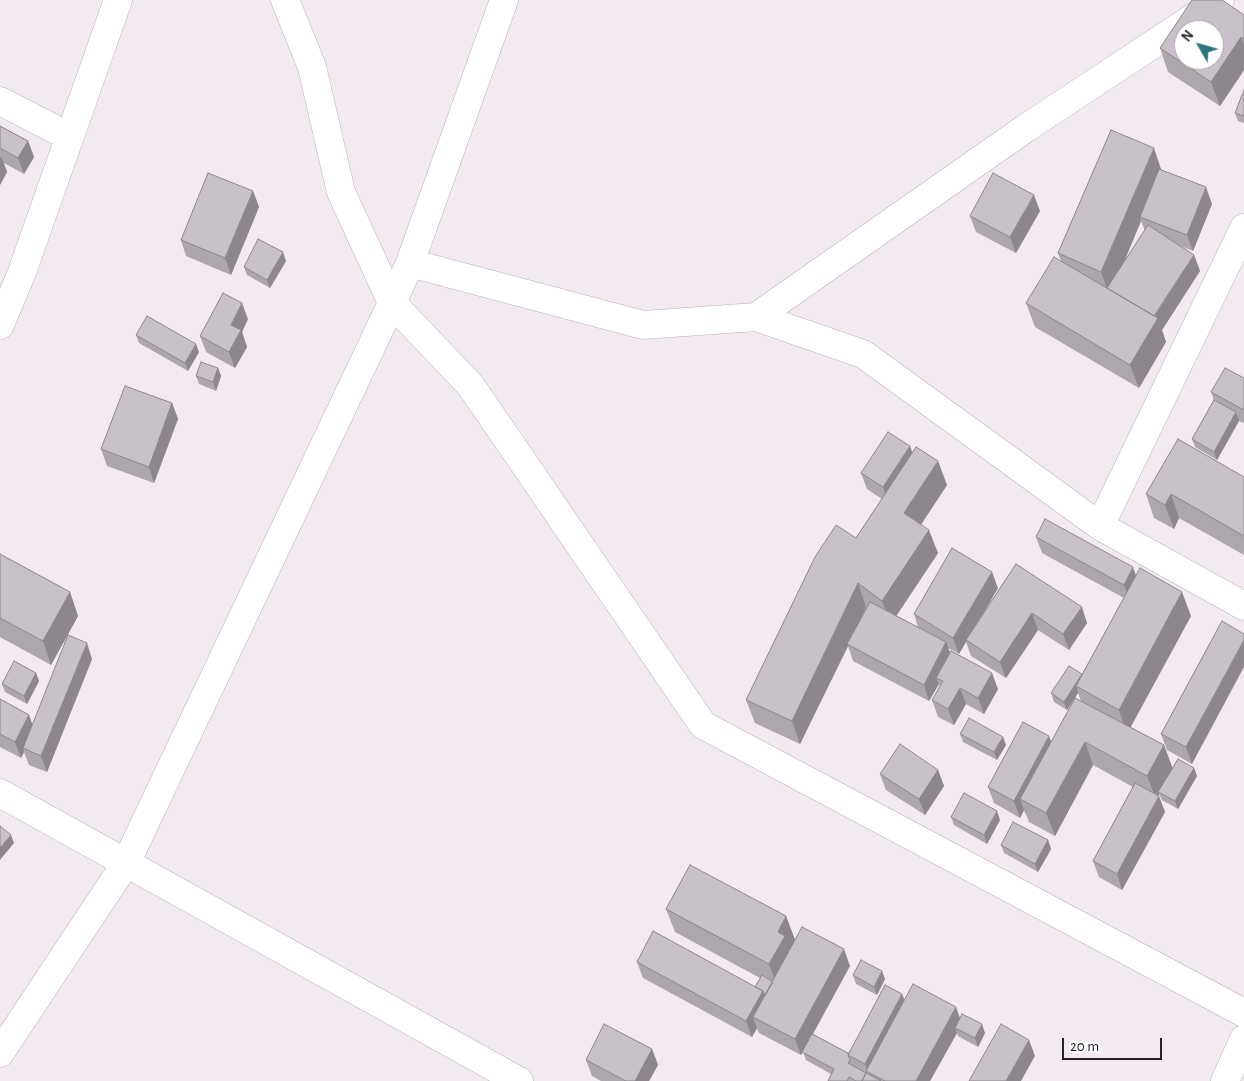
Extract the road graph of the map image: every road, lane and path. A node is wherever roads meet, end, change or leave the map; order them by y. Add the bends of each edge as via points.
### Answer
1 (118, 0) edge
2 (285, 0) edge
3 (504, 0) edge
4 (1220, 0) edge
5 (0, 101) edge
6 (68, 136) junction
7 (1244, 228) edge
8 (410, 263) junction
9 (392, 303) junction
10 (756, 317) junction
11 (0, 325) edge
12 (1100, 526) junction
13 (1244, 606) edge
14 (0, 793) edge
15 (126, 863) junction
16 (1244, 1012) edge
17 (1244, 1039) edge
18 (0, 1053) edge
19 (519, 1081) edge
20 (1225, 1081) edge

1 - 6 street
2 - 9 street via 312,67 342,192
3 - 8 street
4 - 10 street via 1026,128
5 - 6 street
6 - 11 street via 22,272
7 - 12 street
8 - 9 street
8 - 10 street via 643,325
9 - 15 street
9 - 16 street via 471,386 703,725
10 - 12 street via 863,354
12 - 13 street
14 - 15 street
15 - 18 street
15 - 19 street
17 - 20 street

